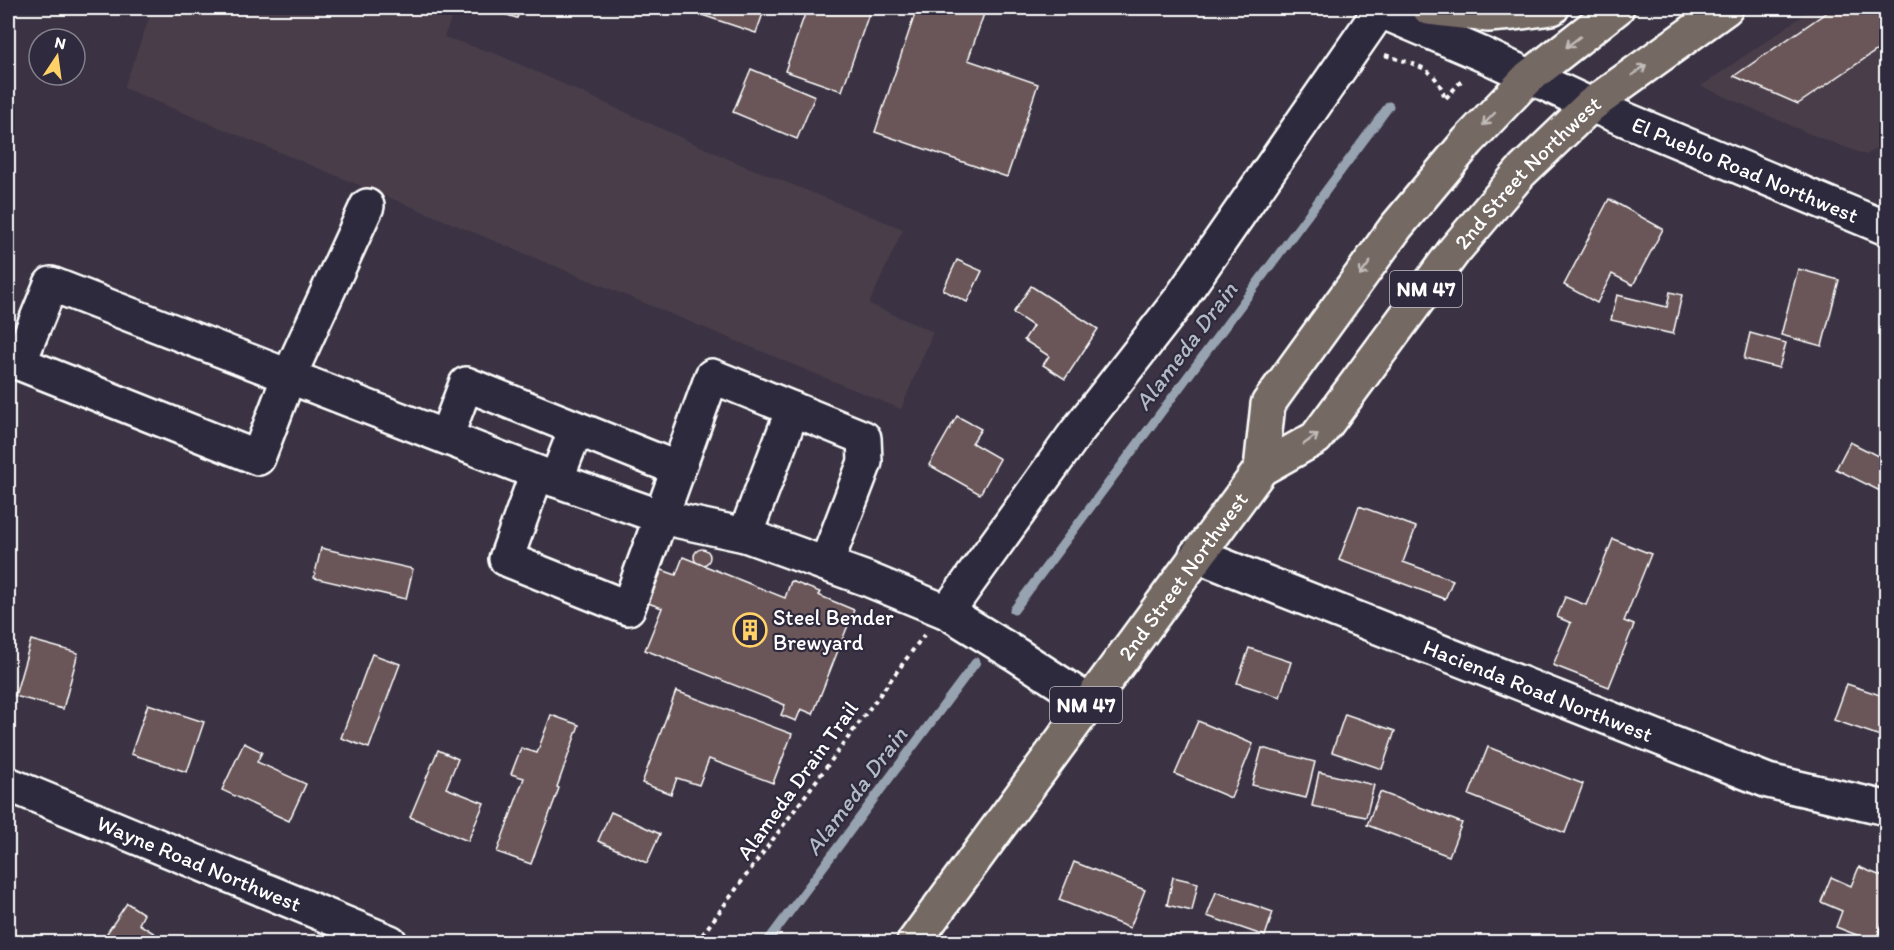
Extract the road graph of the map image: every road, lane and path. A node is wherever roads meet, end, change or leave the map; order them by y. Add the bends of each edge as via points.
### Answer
1 (1429, 8) edge
2 (1552, 8) edge
3 (1617, 8) edge
4 (1726, 8) edge
5 (1377, 9) edge
6 (1529, 77) junction
7 (1591, 105) junction
8 (367, 206) dead end
9 (1887, 228) edge
10 (14, 361) edge
11 (289, 376) junction
12 (793, 409) junction
13 (576, 429) junction
14 (446, 437) junction
15 (678, 469) junction
16 (1261, 469) junction
17 (547, 477) junction
18 (661, 517) junction
19 (746, 535) junction
20 (1196, 555) junction
21 (826, 564) junction
22 (947, 612) junction
23 (922, 637) dead end
24 (1089, 702) junction
25 (8, 784) edge
26 (1887, 808) edge
27 (390, 942) edge
28 (698, 942) edge
29 (914, 942) edge

1 - 2 main road via 1488,15
3 -> 6 main road, 2nd Street Northwest / NM 47
7 -> 4 main road, 2nd Street Northwest / NM 47
5 - 6 street, El Pueblo Road Northwest
5 - 22 street via 1178,302 1075,435
6 - 7 street, El Pueblo Road Northwest
6 -> 16 main road, 2nd Street Northwest / NM 47 via 1468,141 1396,227 1268,404
7 - 9 street, El Pueblo Road Northwest
16 -> 7 main road, 2nd Street Northwest / NM 47 via 1316,438 1454,251 1520,174
8 - 11 street
10 - 11 street via 51,284
10 - 11 street via 258,458
11 - 14 street
12 - 15 street via 711,376
12 - 19 street
12 - 21 street via 864,438 865,462
13 - 14 street via 466,384
13 - 15 street
13 - 17 street
14 - 17 street
15 - 18 street
16 - 20 main road, 2nd Street Northwest / NM 47
17 - 18 street
17 - 18 street via 506,559 628,608
18 - 19 street
19 - 21 street
20 - 24 main road, 2nd Street Northwest / NM 47
20 - 26 street, Hacienda Road Northwest via 1768,781
21 - 22 street
22 - 24 street
23 - 28 path, Alameda Drain Trail
24 - 29 main road, 2nd Street Northwest / NM 47
25 - 27 street, Wayne Road Northwest

